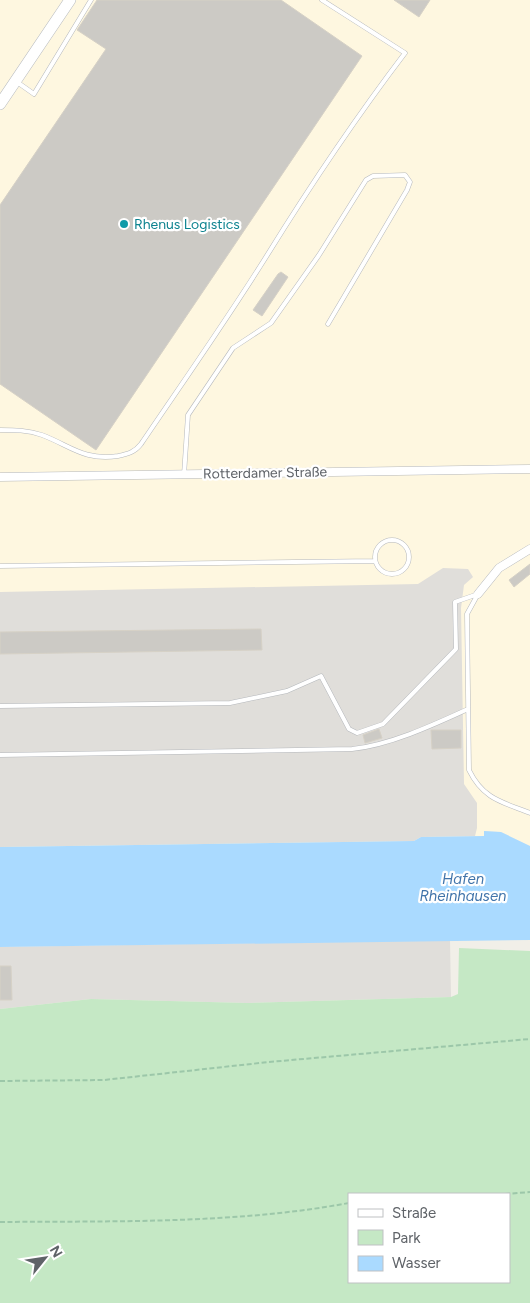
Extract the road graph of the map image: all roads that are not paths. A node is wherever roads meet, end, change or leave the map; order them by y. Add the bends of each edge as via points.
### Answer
1 (70, 0) edge
2 (91, 0) edge
3 (322, 0) edge
4 (16, 81) junction
5 (0, 104) edge
6 (328, 324) dead end
7 (0, 430) edge
8 (530, 469) edge
9 (184, 475) junction
10 (0, 477) edge
11 (530, 549) edge
12 (375, 561) junction
13 (0, 566) edge
14 (478, 594) junction
15 (0, 706) edge
16 (468, 709) junction
17 (0, 755) edge
18 (530, 813) edge

1 - 4 main road
2 - 4 lane via 34,94
3 - 7 lane via 405,53 346,131 266,258 141,444 130,453 98,458 86,456 41,435
4 - 5 main road
6 - 9 lane via 407,190 410,182 405,175 373,176 366,180 271,323 233,348 188,415
8 - 9 street, Rotterdamer Straße
9 - 10 street, Rotterdamer Straße
11 - 14 street via 499,568
12 - 12 lane via 382,570 394,573 406,565 407,551 399,542 387,540 376,550
12 - 13 lane
14 - 15 lane via 455,602 456,649 383,724 357,733 349,730 321,676 286,691 230,704
14 - 16 lane via 467,614
16 - 17 lane via 432,725 352,749
16 - 18 lane via 469,770 478,787 486,794

